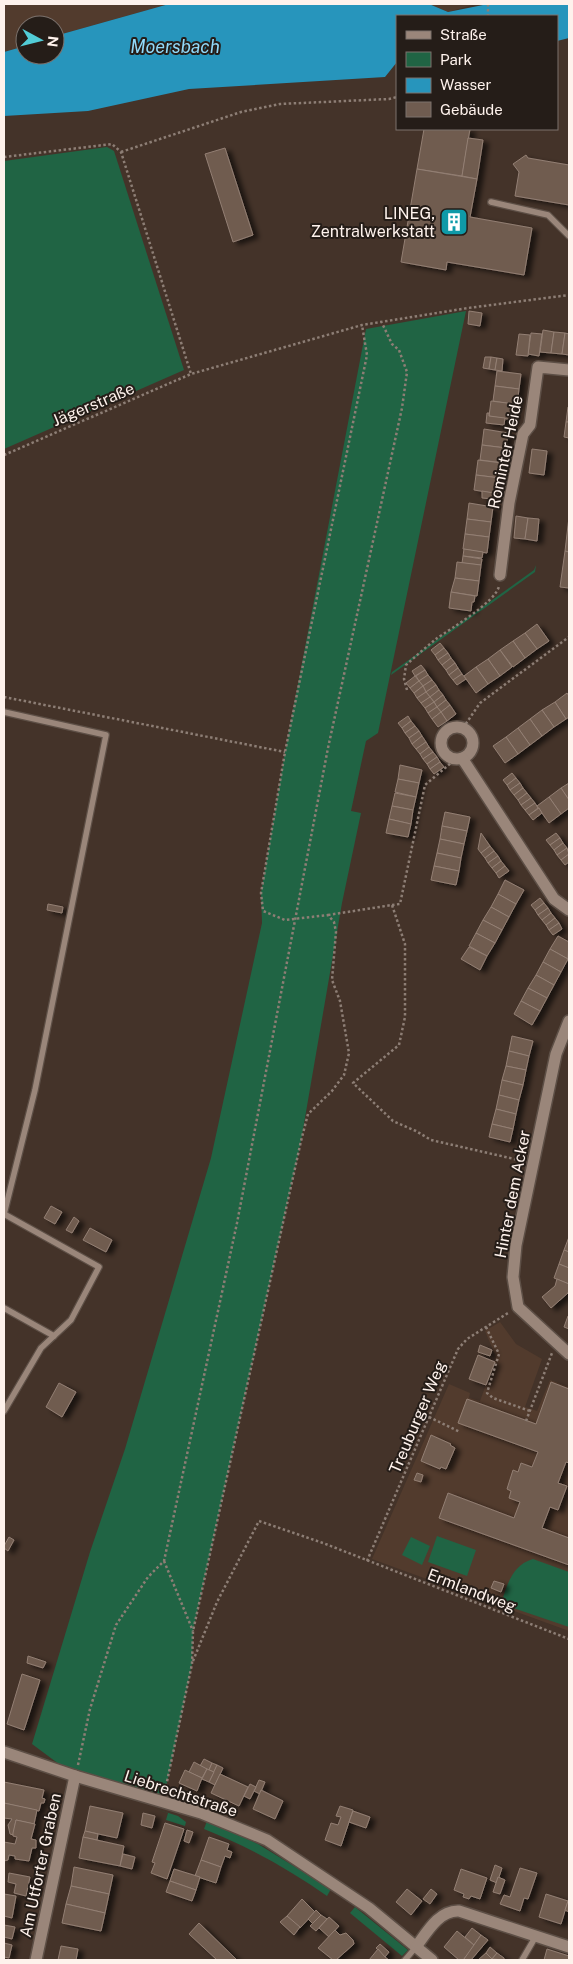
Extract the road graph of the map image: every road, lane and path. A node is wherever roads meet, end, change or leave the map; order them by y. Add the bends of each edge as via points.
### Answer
1 (396, 97) edge
2 (122, 152) junction
3 (4, 157) edge
4 (491, 202) dead end
5 (569, 236) edge
6 (569, 295) edge
7 (382, 323) junction
8 (362, 325) junction
9 (569, 370) edge
10 (191, 374) junction
11 (4, 455) edge
12 (500, 575) joint
13 (569, 637) edge
14 (407, 690) dead end
15 (4, 697) edge
16 (4, 712) edge
17 (463, 728) junction
18 (285, 752) junction
19 (458, 759) junction
20 (392, 905) junction
21 (569, 910) edge
22 (328, 915) junction
23 (294, 919) junction
24 (569, 1022) edge
25 (534, 1163) junction
26 (4, 1214) edge
27 (4, 1308) edge
28 (518, 1308) junction
29 (486, 1327) junction
30 (54, 1336) junction
31 (556, 1342) junction
32 (569, 1354) edge
33 (4, 1411) edge
34 (530, 1411) junction
35 (429, 1417) junction
36 (526, 1420) dead end
37 (460, 1432) dead end
38 (164, 1561) junction
39 (367, 1561) junction
40 (193, 1631) junction
41 (569, 1639) edge
42 (192, 1664) junction
43 (4, 1752) edge
44 (75, 1776) junction
45 (163, 1802) junction
46 (536, 1936) junction
47 (416, 1947) junction
48 (569, 1947) edge
49 (36, 1960) edge
50 (405, 1960) edge
51 (432, 1960) edge
52 (522, 1960) edge

1 - 2 path via 280,104 241,112
2 - 3 path via 112,144
2 - 10 path
4 - 5 lane via 548,215
6 - 7 path, Jägerstraße
7 - 8 path, Jägerstraße
7 - 23 path via 392,344 399,350 407,372 402,408
8 - 10 path, Jägerstraße
8 - 18 path via 366,355
9 - 12 street, Rominter Heide via 538,367 530,425 523,434 509,503
10 - 11 path, Jägerstraße
12 - 14 path via 498,592 406,665 404,679
13 - 17 path via 480,702
15 - 18 path
16 - 26 lane via 106,735 35,1090
17 - 19 street via 473,741 470,751
17 - 19 street via 448,729 441,737 442,751
18 - 23 path via 261,893 264,911 285,920
19 - 20 path via 425,785 400,904
19 - 21 street via 554,900
20 - 22 path
20 - 25 path via 405,944 405,1017 399,1045 352,1083 394,1121 431,1140
22 - 23 path
22 - 40 path via 336,932 332,980 340,1001 349,1053 344,1075 308,1114
23 - 38 path via 237,1223
24 - 25 street, Hinter dem Acker via 556,1054
25 - 28 street, Hinter dem Acker via 516,1245 513,1277
26 - 30 lane via 99,1267 71,1320
27 - 30 lane
28 - 29 path, Treuburger Weg
28 - 31 street
29 - 34 path via 499,1354 487,1393
29 - 35 path, Treuburger Weg via 467,1339 458,1350
30 - 33 lane via 41,1348
31 - 32 street
31 - 34 path
34 - 36 path
35 - 37 path
35 - 39 path, Treuburger Weg
38 - 40 path
38 - 44 path via 148,1577 116,1625 90,1709
39 - 41 path, Ermlandweg
39 - 42 path, Ermlandweg via 259,1521 217,1602
40 - 42 path
42 - 45 path
43 - 44 street, Liebrechtstraße
44 - 45 street, Liebrechtstraße
44 - 49 street, Am Utforter Graben
45 - 47 street, Liebrechtstraße via 201,1813 267,1840 369,1908
46 - 47 street via 450,1911 440,1917
46 - 48 street
46 - 52 lane
47 - 50 lane
47 - 51 street, Liebrechtstraße

